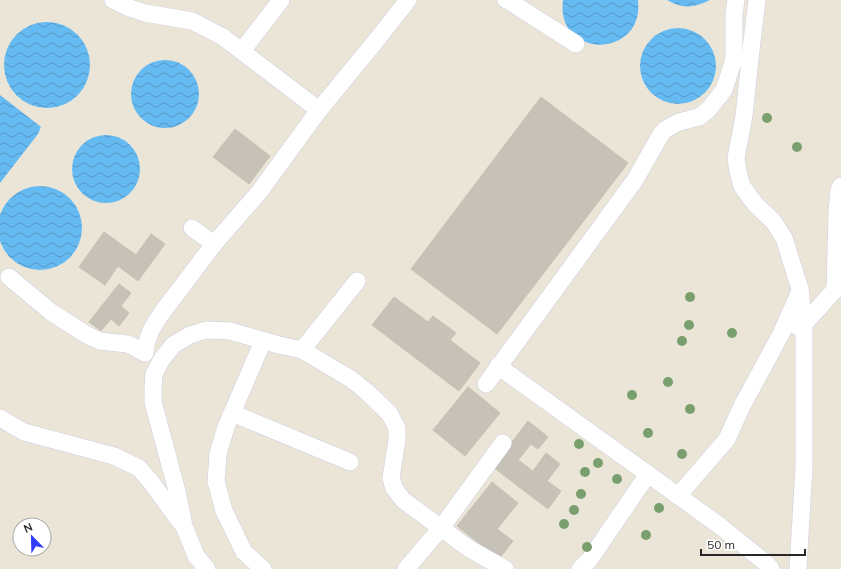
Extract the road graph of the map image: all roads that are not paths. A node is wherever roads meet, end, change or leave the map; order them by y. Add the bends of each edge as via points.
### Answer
1 (113, 0) edge
2 (281, 0) edge
3 (408, 0) edge
4 (508, 0) edge
5 (736, 0) edge
6 (757, 0) edge
7 (576, 44) dead end
8 (242, 51) junction
9 (320, 110) junction
10 (841, 186) edge
11 (192, 228) dead end
12 (214, 244) junction
13 (9, 277) dead end
14 (357, 281) dead end
15 (838, 287) edge
16 (800, 289) junction
17 (804, 324) junction
18 (781, 334) junction
19 (263, 340) junction
20 (302, 350) junction
21 (145, 353) junction
22 (498, 366) junction
23 (486, 384) dead end
24 (153, 402) junction
25 (232, 413) junction
26 (0, 418) edge
27 (503, 443) dead end
28 (350, 462) dead end
29 (648, 474) junction
30 (678, 496) junction
31 (184, 526) junction
32 (441, 528) junction
33 (207, 569) edge
34 (264, 569) edge
35 (406, 569) edge
36 (505, 569) edge
37 (580, 569) edge
38 (771, 569) edge
39 (798, 569) edge

1 - 8 lane via 145,12 192,21 223,37
2 - 8 lane
3 - 9 lane
4 - 7 lane
5 - 22 lane via 734,59 724,90 699,117 679,122 661,134 635,180
6 - 16 lane via 744,116 736,158 738,172 742,186 755,204 773,221 784,238
8 - 9 lane
9 - 12 lane via 260,191
10 - 15 lane via 837,212
11 - 12 lane
12 - 21 lane via 161,314 151,330
13 - 21 lane via 51,312 88,335 100,341 127,344
14 - 20 lane
15 - 17 lane
16 - 17 lane
16 - 18 lane
17 - 18 lane
17 - 39 lane via 804,467
18 - 30 lane via 726,439
19 - 20 lane
19 - 24 lane via 230,331 206,330 190,335 173,345 162,359 154,374
19 - 25 lane
20 - 32 lane via 350,379 390,413 397,428 391,478 394,488 403,500
21 - 24 lane
22 - 23 lane
22 - 29 lane
24 - 31 lane
25 - 28 lane
25 - 34 lane via 218,454 216,481 224,511 244,552
26 - 31 lane via 24,432 114,456 139,468
27 - 32 lane
29 - 30 lane
29 - 37 lane
30 - 38 lane via 720,526
31 - 33 lane via 196,556
32 - 35 lane
32 - 36 lane via 468,548

